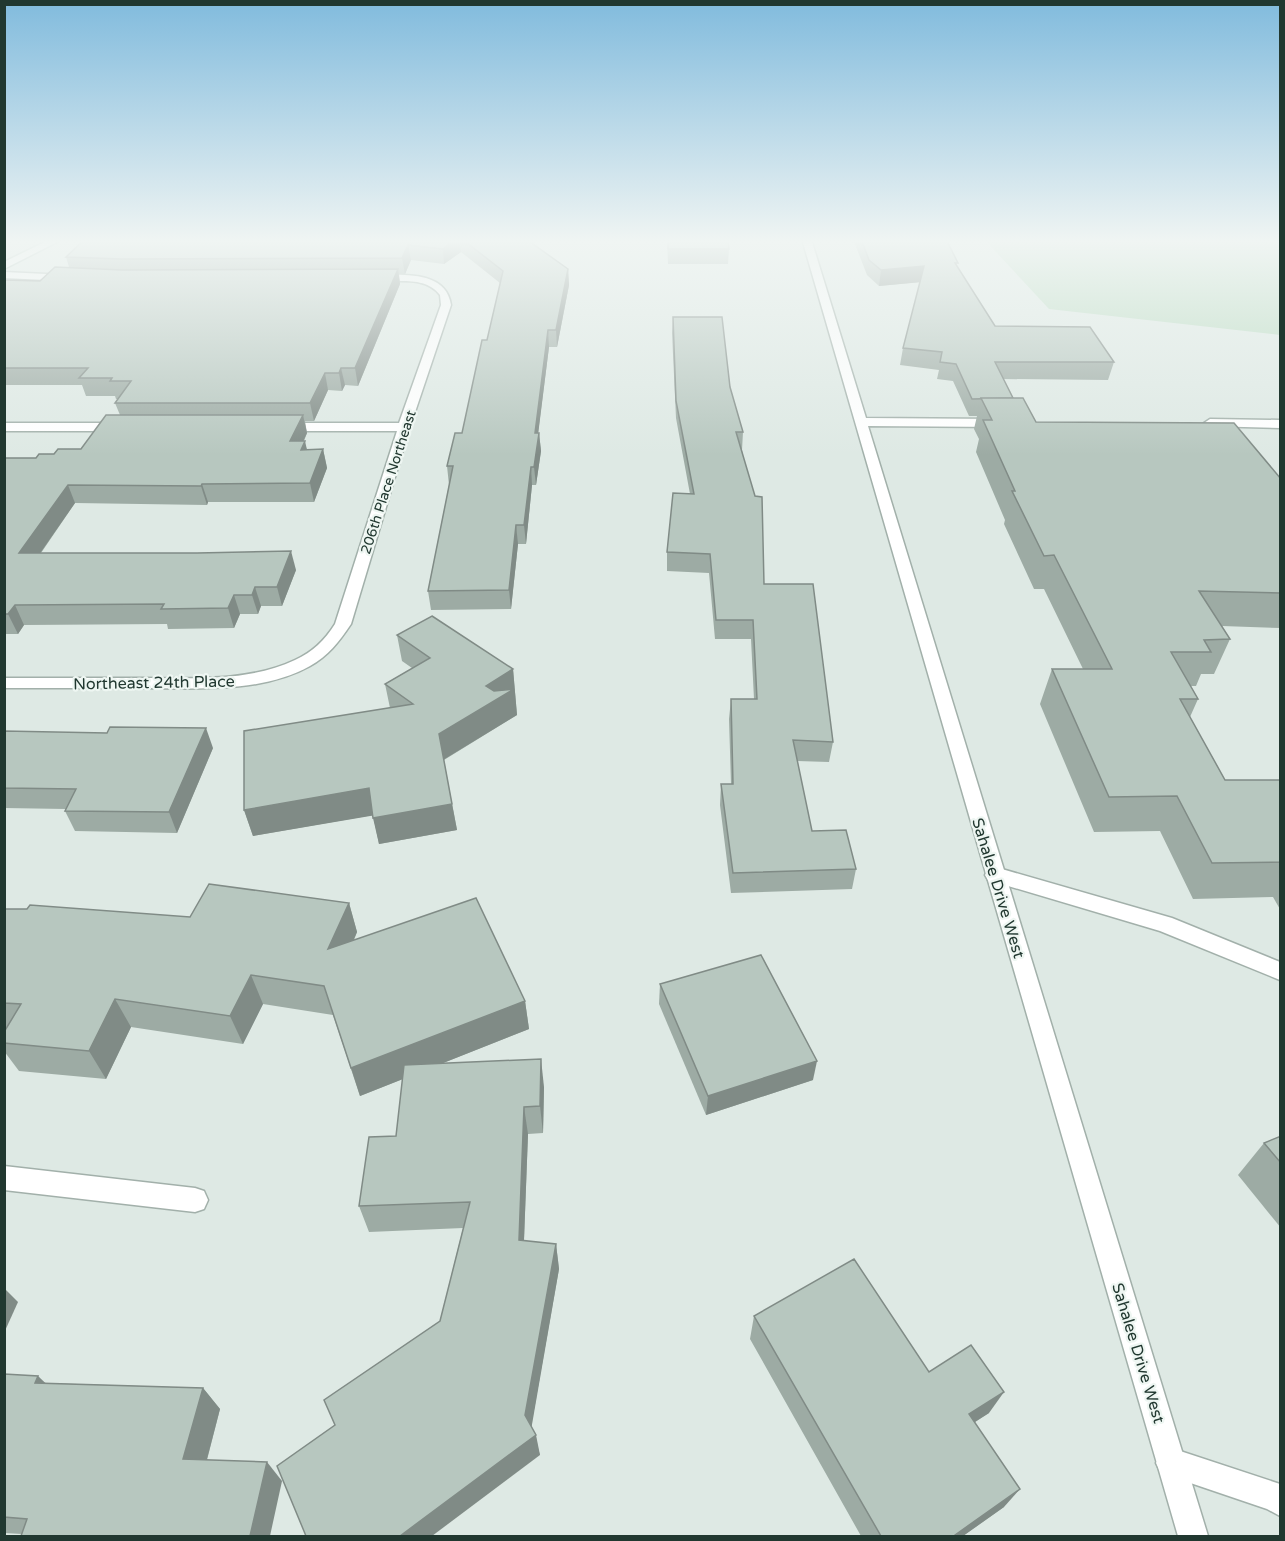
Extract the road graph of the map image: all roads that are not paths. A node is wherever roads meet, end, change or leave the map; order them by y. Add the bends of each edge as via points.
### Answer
1 (444, 311) edge
2 (827, 311) edge
3 (860, 422) junction
4 (1012, 423) edge
5 (1199, 423) edge
6 (1281, 423) edge
7 (4, 427) edge
8 (134, 427) edge
9 (275, 427) edge
10 (404, 427) junction
11 (302, 664) joint
12 (4, 683) edge
13 (995, 874) junction
14 (1281, 971) edge
15 (4, 1178) edge
16 (195, 1200) dead end
17 (1171, 1463) junction
18 (1281, 1501) edge
19 (1193, 1536) edge

1 - 10 street, 206th Place Northeast
2 - 3 street, Sahalee Drive West
3 - 4 street
3 - 13 street, Sahalee Drive West
5 - 6 street
7 - 8 street
9 - 10 street
10 - 11 street, 206th Place Northeast via 343,624 335,640
11 - 12 street, Northeast 24th Place via 269,676 208,683
13 - 14 street via 1165,924
13 - 17 street, Sahalee Drive West
15 - 16 street
17 - 18 street
17 - 19 street, Sahalee Drive West

